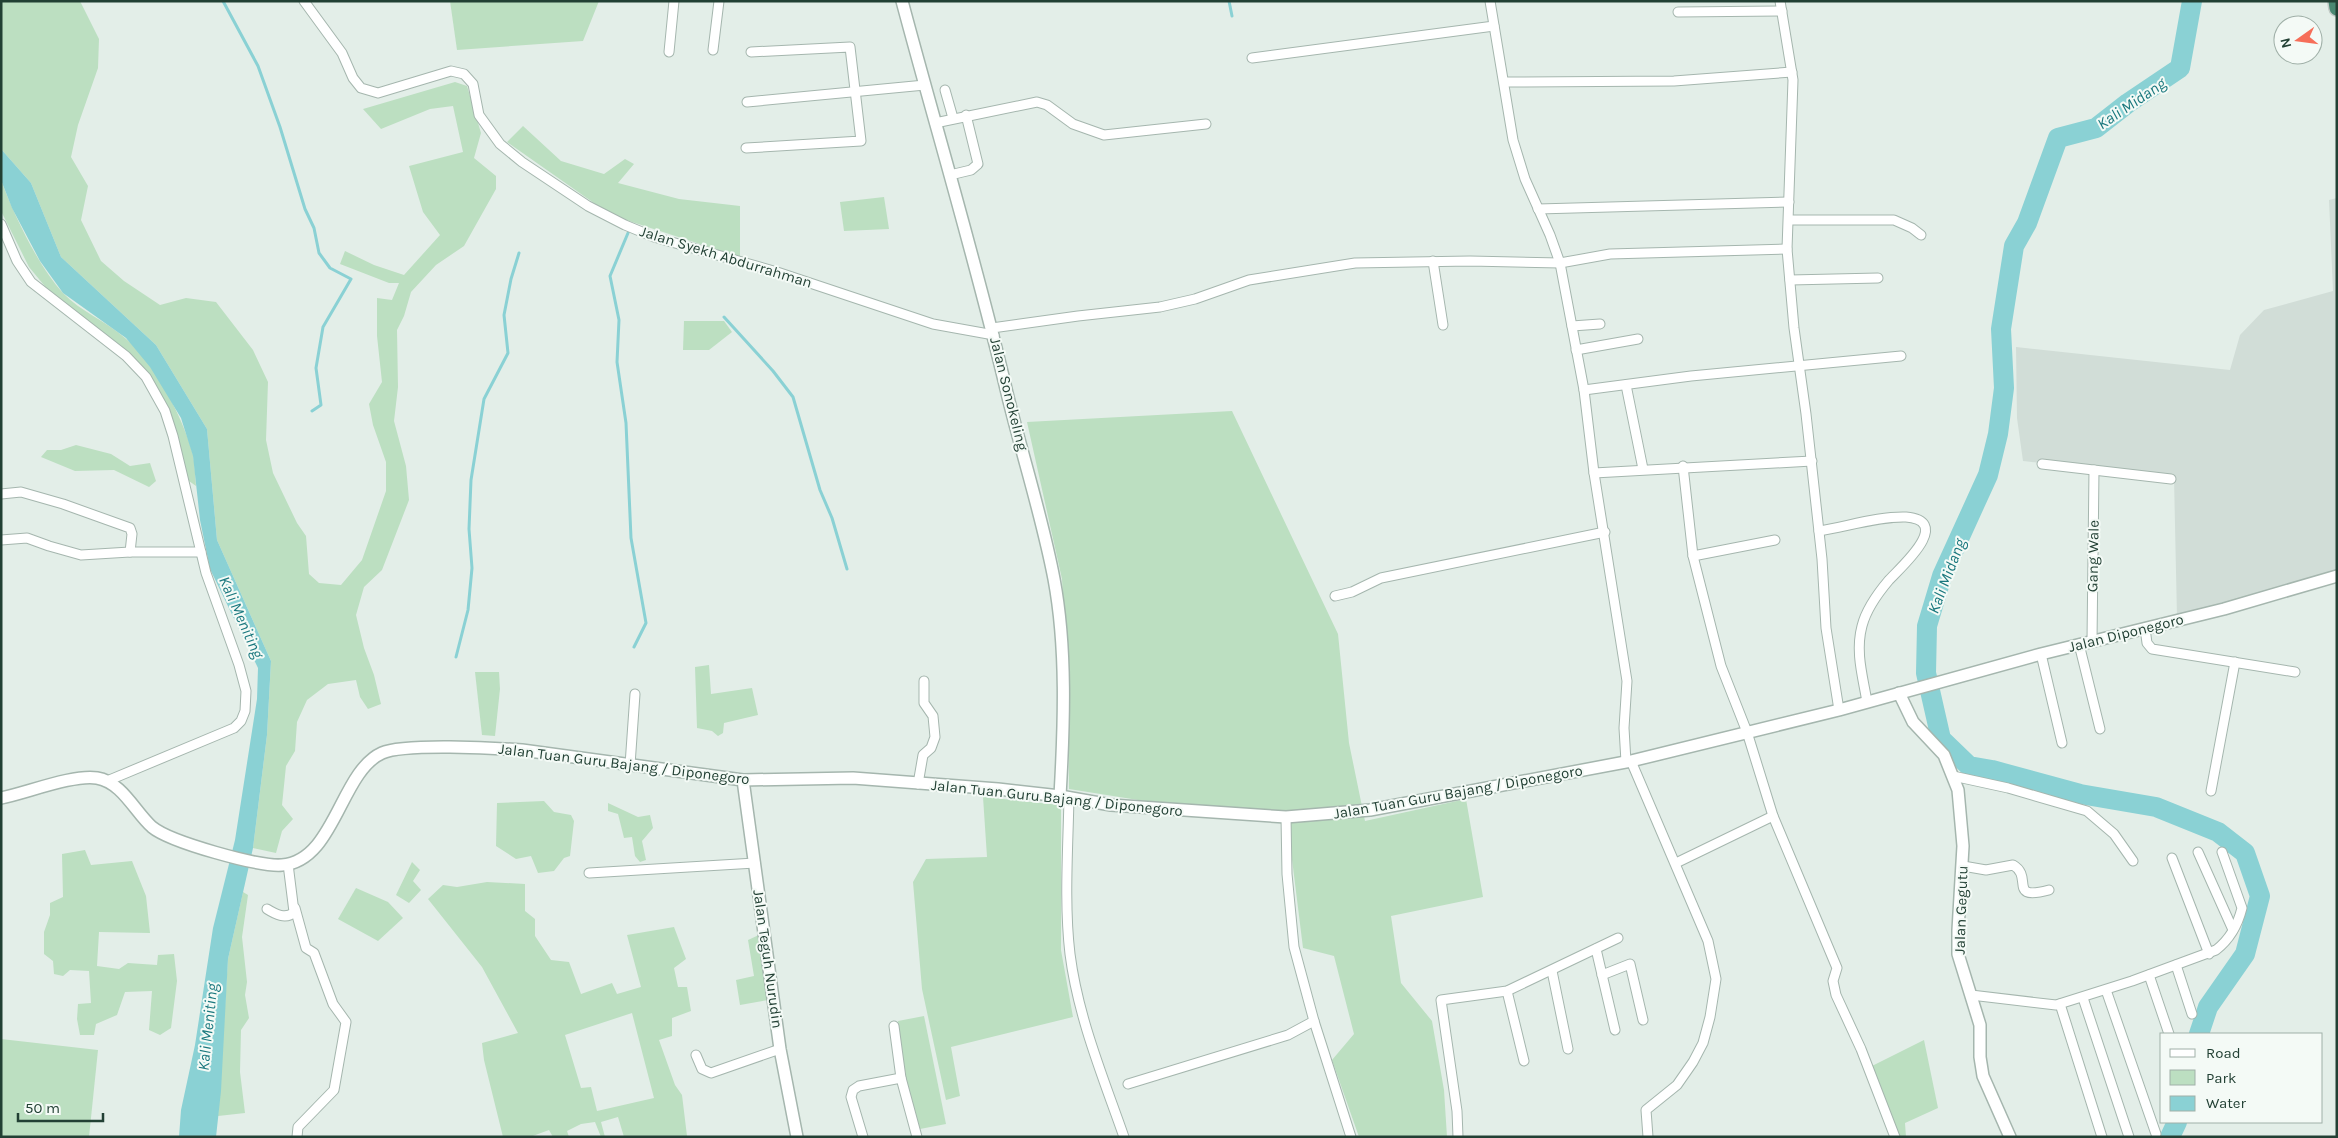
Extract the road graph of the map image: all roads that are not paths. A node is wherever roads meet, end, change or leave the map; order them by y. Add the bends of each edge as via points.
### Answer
1 (304, 1) edge
2 (674, 1) edge
3 (719, 1) edge
4 (902, 1) edge
5 (1490, 1) edge
6 (1780, 1) edge
7 (2336, 1) edge
8 (2337, 8) edge
9 (1782, 11) junction
10 (1678, 12) dead end
11 (1494, 26) junction
12 (713, 50) dead end
13 (669, 52) dead end
14 (751, 52) dead end
15 (1252, 58) dead end
16 (1792, 72) junction
17 (1504, 82) junction
18 (925, 85) junction
19 (945, 90) dead end
20 (856, 92) junction
21 (747, 102) dead end
22 (966, 115) junction
23 (953, 118) junction
24 (935, 123) junction
25 (1206, 124) dead end
26 (746, 148) dead end
27 (950, 175) junction
28 (1789, 202) junction
29 (1538, 209) junction
30 (1789, 220) junction
31 (2, 226) edge
32 (1921, 235) dead end
33 (1787, 249) junction
34 (1433, 261) junction
35 (1560, 263) junction
36 (1878, 278) dead end
37 (1790, 280) junction
38 (1600, 324) dead end
39 (1443, 325) dead end
40 (1572, 326) junction
41 (993, 332) junction
42 (1638, 339) dead end
43 (1576, 350) junction
44 (1901, 356) dead end
45 (1800, 366) junction
46 (1626, 385) junction
47 (1584, 390) junction
48 (1812, 461) junction
49 (2042, 464) dead end
50 (1683, 466) junction
51 (1643, 469) junction
52 (2094, 470) junction
53 (1594, 472) junction
54 (2171, 479) dead end
55 (1, 494) edge
56 (1819, 531) junction
57 (1605, 532) junction
58 (1, 540) edge
59 (1775, 540) dead end
60 (130, 552) junction
61 (201, 552) junction
62 (1693, 556) junction
63 (2337, 576) edge
64 (1335, 596) dead end
65 (2144, 628) junction
66 (2092, 641) junction
67 (2079, 644) junction
68 (2041, 654) junction
69 (2235, 662) junction
70 (2294, 672) dead end
71 (924, 681) dead end
72 (1916, 687) joint
73 (1899, 693) junction
74 (635, 694) dead end
75 (1867, 702) junction
76 (1839, 710) junction
77 (2100, 729) dead end
78 (1747, 732) junction
79 (2062, 743) dead end
80 (1628, 761) junction
81 (630, 765) junction
82 (1953, 776) junction
83 (743, 780) junction
84 (107, 781) junction
85 (918, 784) junction
86 (2210, 791) dead end
87 (1064, 796) junction
88 (1, 798) edge
89 (1773, 816) junction
90 (1286, 817) junction
91 (2198, 852) dead end
92 (2222, 852) dead end
93 (2172, 858) dead end
94 (2133, 860) dead end
95 (755, 863) junction
96 (1676, 863) junction
97 (288, 864) junction
98 (1963, 866) junction
99 (589, 872) dead end
100 (2049, 890) dead end
101 (295, 908) junction
102 (266, 909) dead end
103 (2233, 930) junction
104 (1618, 938) dead end
105 (1596, 949) junction
106 (2209, 954) junction
107 (2176, 965) junction
108 (1552, 971) junction
109 (1602, 975) junction
110 (2149, 975) junction
111 (2106, 990) junction
112 (1507, 991) junction
113 (1971, 995) junction
114 (2083, 998) junction
115 (2060, 1004) junction
116 (2192, 1014) dead end
117 (1643, 1020) dead end
118 (1314, 1021) junction
119 (894, 1026) dead end
120 (1615, 1030) dead end
121 (2169, 1033) edge
122 (780, 1049) junction
123 (1568, 1049) dead end
124 (696, 1055) dead end
125 (1524, 1062) dead end
126 (901, 1078) junction
127 (1128, 1084) dead end
128 (2156, 1134) dead end
129 (297, 1137) edge
130 (797, 1137) edge
131 (863, 1137) edge
132 (916, 1137) edge
133 (1124, 1137) edge
134 (1351, 1137) edge
135 (1458, 1137) edge
136 (1648, 1137) edge
137 (1896, 1137) edge
138 (2010, 1137) edge
139 (2102, 1137) edge
140 (2129, 1137) edge

1 - 41 street, Jalan Syekh Abdurrahman via 342,53 361,88 378,93 451,71 464,74 473,84 479,115 500,144 588,206 625,225 654,237 777,272 933,324
2 - 13 street
3 - 12 street
4 - 18 street, Jalan Sonokeling
5 - 11 street
6 - 9 street
7 - 8 highway
9 - 10 street
9 - 16 street
11 - 15 street
11 - 17 street
14 - 20 street via 850,48
16 - 17 street via 1674,81
16 - 28 street
17 - 29 street via 1514,140
18 - 20 street
18 - 24 street, Jalan Sonokeling
19 - 23 street
20 - 21 street
20 - 26 street via 861,141
22 - 23 street
22 - 25 street via 1037,102 1073,124 1104,135
22 - 27 street via 978,164 971,170
23 - 24 street
24 - 27 street, Jalan Sonokeling
27 - 41 street, Jalan Sonokeling
28 - 29 street
28 - 30 street
29 - 35 street
30 - 32 street via 1894,220
30 - 33 street
31 - 61 street via 17,261 32,282 126,356 153,388 172,430
33 - 35 street, Jalan Syekh Abdurrahman via 1610,254
33 - 37 street
34 - 35 street, Jalan Syekh Abdurrahman
34 - 39 street
34 - 41 street, Jalan Syekh Abdurrahman via 1356,263 1248,280 1160,307 1078,316
35 - 40 street
36 - 37 street
37 - 45 street
38 - 40 street
40 - 43 street
41 - 87 street, Jalan Sonokeling via 1054,580 1060,633
42 - 43 street
43 - 47 street
44 - 45 street
45 - 46 street
45 - 48 street
46 - 47 street
46 - 51 street
47 - 53 street
48 - 50 street
48 - 56 street
49 - 52 street
50 - 51 street
50 - 62 street
51 - 53 street
52 - 54 street
52 - 66 street, Gang Wale
53 - 57 street
55 - 60 street via 21,492 130,528
56 - 75 street via 1906,518 1920,522 1925,530 1918,549 1889,581 1862,626 1860,659
56 - 76 street via 1826,628
57 - 64 street via 1381,578
57 - 80 street via 1627,681 1624,728
58 - 60 street via 27,538 81,555
59 - 62 street
60 - 61 street
61 - 84 street via 246,691 241,721 234,728
62 - 78 street via 1721,666
63 - 65 street, Jalan Diponegoro
65 - 66 street, Jalan Diponegoro
65 - 69 street via 2147,643 2152,649
66 - 67 street, Jalan Diponegoro
67 - 68 street, Jalan Diponegoro
67 - 77 street
68 - 72 street, Jalan Diponegoro
68 - 79 street
69 - 70 street
69 - 86 street
71 - 85 street via 924,703 933,716 935,737 931,748 923,755
72 - 73 street, Jalan Tuan Guru Bajang / Diponegoro
73 - 75 street, Jalan Tuan Guru Bajang / Diponegoro
73 - 82 street, Jalan Gegutu via 1908,715 1944,755
74 - 81 street
75 - 76 street, Jalan Tuan Guru Bajang / Diponegoro
76 - 78 street, Jalan Tuan Guru Bajang / Diponegoro
78 - 80 street, Jalan Tuan Guru Bajang / Diponegoro
78 - 89 street
80 - 90 street, Jalan Tuan Guru Bajang / Diponegoro via 1370,810
80 - 96 street
81 - 83 street, Jalan Tuan Guru Bajang / Diponegoro
81 - 97 street, Jalan Tuan Guru Bajang / Diponegoro via 494,748 414,748 382,753 364,769 314,848 301,860
82 - 94 street via 2087,811 2114,834
82 - 98 street, Jalan Gegutu via 1960,809
83 - 85 street, Jalan Tuan Guru Bajang / Diponegoro via 853,778
83 - 95 street, Jalan Teguh Nurudin
84 - 88 street via 95,777 74,780
84 - 97 street via 161,834 215,852 264,863
85 - 87 street, Jalan Tuan Guru Bajang / Diponegoro
87 - 90 street, Jalan Tuan Guru Bajang / Diponegoro via 1119,806
87 - 133 street via 1070,954 1094,1056
89 - 96 street
89 - 137 street via 1835,965 1837,971 1833,981 1836,995
90 - 118 street via 1287,874 1294,947
91 - 103 street
92 - 103 street via 2242,908
93 - 106 street
95 - 99 street
95 - 122 street, Jalan Teguh Nurudin
96 - 136 street via 1708,941 1714,964 1715,988 1705,1034 1693,1062 1677,1085 1646,1110
97 - 101 street
98 - 100 street via 1986,870 2014,865 2019,869 2028,894
98 - 113 street, Jalan Gegutu via 1958,954
101 - 102 street via 288,916
101 - 129 street via 306,948 314,953 333,1004 346,1022 334,1090 298,1127
103 - 106 street via 2226,943
104 - 105 street
105 - 108 street
105 - 109 street
106 - 107 street
107 - 110 street
107 - 116 street
108 - 112 street
108 - 123 street
109 - 117 street via 1630,964
109 - 120 street
110 - 111 street
110 - 121 street
111 - 114 street
111 - 128 street
112 - 125 street
112 - 135 street via 1441,1000
113 - 115 street via 2015,1002
113 - 138 street, Jalan Gegutu via 1980,1025 1983,1076
114 - 115 street
114 - 140 street
115 - 139 street
118 - 127 street via 1288,1035
118 - 134 street
119 - 126 street
122 - 124 street via 711,1073 702,1069
122 - 130 street, Jalan Teguh Nurudin
126 - 131 street via 853,1090 851,1097
126 - 132 street

